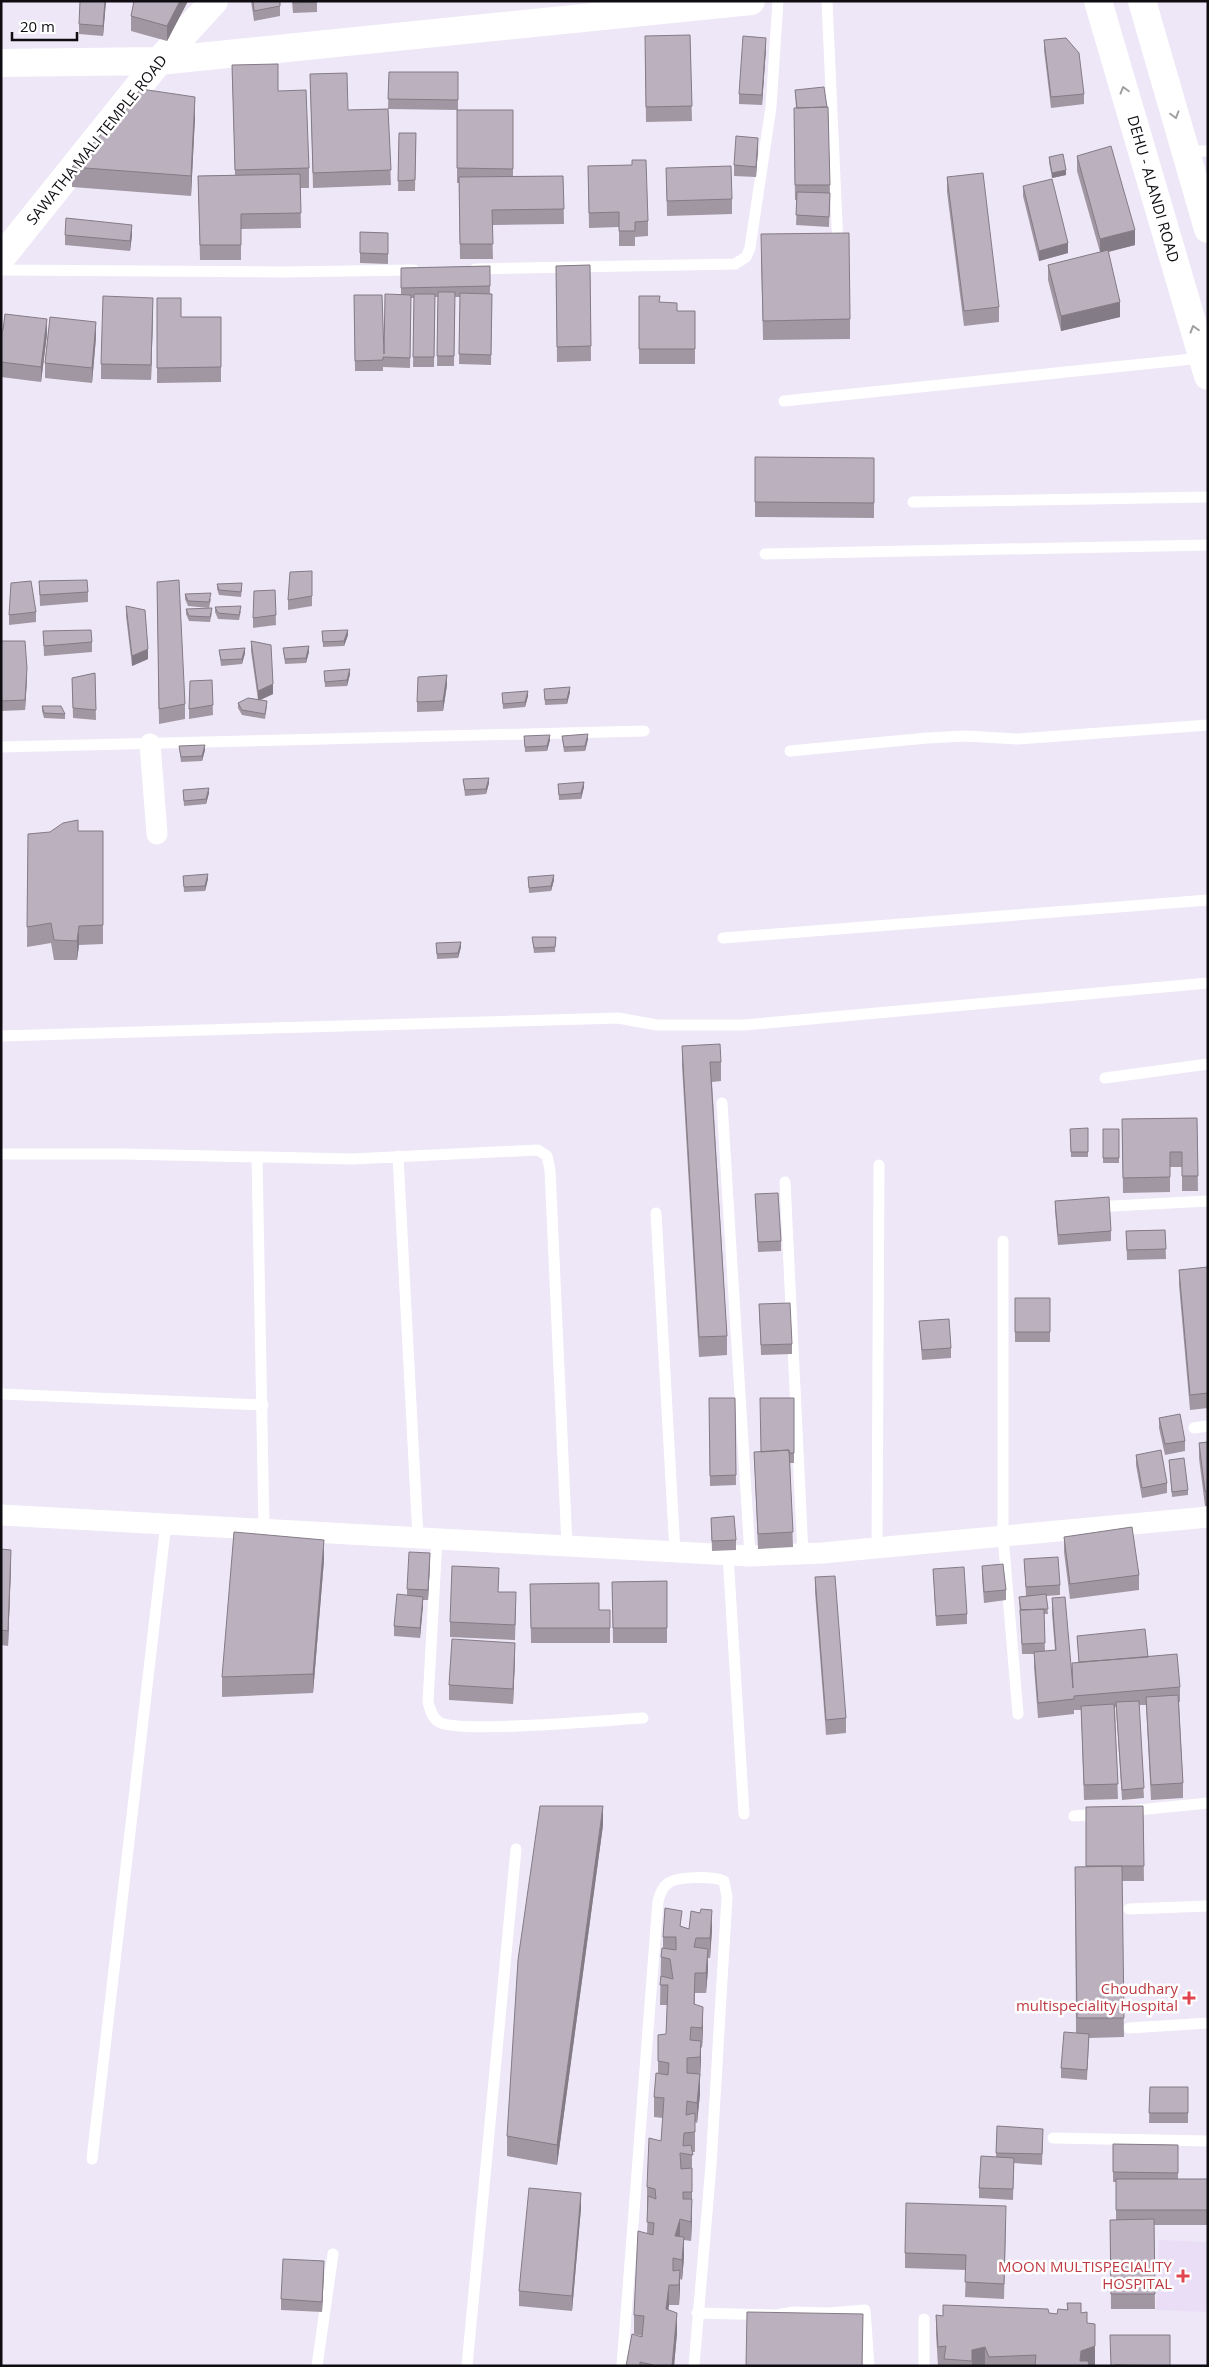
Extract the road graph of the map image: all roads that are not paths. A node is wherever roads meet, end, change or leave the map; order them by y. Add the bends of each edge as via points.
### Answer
1 (214, 1) edge
2 (751, 1) edge
3 (778, 1) edge
4 (827, 1) edge
5 (1098, 1) edge
6 (1142, 1) edge
7 (159, 61) junction
8 (1, 63) edge
9 (1196, 151) edge
10 (1208, 229) edge
11 (838, 246) edge
12 (1, 258) edge
13 (460, 269) edge
14 (1, 270) edge
15 (430, 270) edge
16 (1205, 367) edge
17 (784, 401) dead end
18 (1208, 497) edge
19 (913, 502) dead end
20 (1208, 544) edge
21 (765, 554) dead end
22 (1208, 725) edge
23 (644, 731) dead end
24 (150, 744) junction
25 (1, 747) edge
26 (790, 752) dead end
27 (157, 834) dead end
28 (1208, 900) edge
29 (723, 938) dead end
30 (1208, 983) edge
31 (1, 1036) edge
32 (1208, 1064) edge
33 (1104, 1078) dead end
34 (722, 1103) dead end
35 (1, 1154) edge
36 (398, 1156) junction
37 (256, 1157) junction
38 (879, 1165) dead end
39 (785, 1182) dead end
40 (1208, 1201) edge
41 (1080, 1208) edge
42 (656, 1213) dead end
43 (1003, 1241) dead end
44 (1, 1394) edge
45 (263, 1405) junction
46 (1208, 1426) edge
47 (1194, 1428) dead end
48 (1, 1514) edge
49 (1208, 1517) edge
50 (166, 1523) junction
51 (264, 1529) junction
52 (1003, 1536) junction
53 (428, 1538) junction
54 (567, 1546) junction
55 (877, 1548) junction
56 (675, 1552) junction
57 (803, 1554) junction
58 (728, 1555) junction
59 (750, 1556) junction
60 (1018, 1714) dead end
61 (643, 1718) dead end
62 (1208, 1803) edge
63 (744, 1814) dead end
64 (1074, 1816) dead end
65 (516, 1849) dead end
66 (1208, 1906) edge
67 (1129, 1909) dead end
68 (1208, 2023) edge
69 (1129, 2028) dead end
70 (1053, 2138) dead end
71 (1208, 2141) edge
72 (92, 2158) dead end
73 (333, 2254) dead end
74 (698, 2313) junction
75 (924, 2319) dead end
76 (317, 2366) edge
77 (467, 2366) edge
78 (622, 2366) edge
79 (694, 2366) edge
80 (869, 2366) edge
81 (924, 2366) edge

1 - 7 street, SAWATHA MALI TEMPLE ROAD
2 - 7 street
3 - 13 lane via 771,106 746,257 735,264
4 - 11 lane
16 -> 5 street, DEHU - ALANDI ROAD
6 -> 9 street
7 - 8 street
7 - 12 street, SAWATHA MALI TEMPLE ROAD
9 - 10 street
14 - 15 lane
16 - 17 lane
18 - 19 lane
20 - 21 lane
22 - 26 lane via 1002,739 965,736 927,738
23 - 24 lane
24 - 25 lane
24 - 27 street
28 - 29 lane
30 - 31 lane via 744,1025 657,1025 618,1018
32 - 33 lane
34 - 59 lane
35 - 37 lane
36 - 37 lane via 352,1159
36 - 53 lane
36 - 54 lane via 522,1149 538,1150 547,1156
37 - 45 lane
38 - 55 lane
39 - 57 lane
40 - 41 lane
42 - 56 lane
43 - 52 lane
44 - 45 lane
45 - 51 lane
46 - 47 lane
48 - 50 street
49 - 52 street
50 - 51 street
50 - 72 lane
51 - 53 street
52 - 55 street
52 - 60 lane
53 - 54 street
53 - 61 lane via 428,1702 431,1714 439,1722 469,1728
54 - 56 street
55 - 57 street
56 - 58 street
57 - 59 street
58 - 59 street
58 - 63 lane
62 - 64 lane
65 - 77 lane
66 - 67 lane
68 - 69 lane
70 - 71 lane
73 - 76 lane
74 - 78 lane via 711,2165 727,1897 724,1881 717,1877 669,1882 662,1888 658,1901
74 - 79 lane
74 - 80 lane via 776,2315 865,2310
75 - 81 lane

